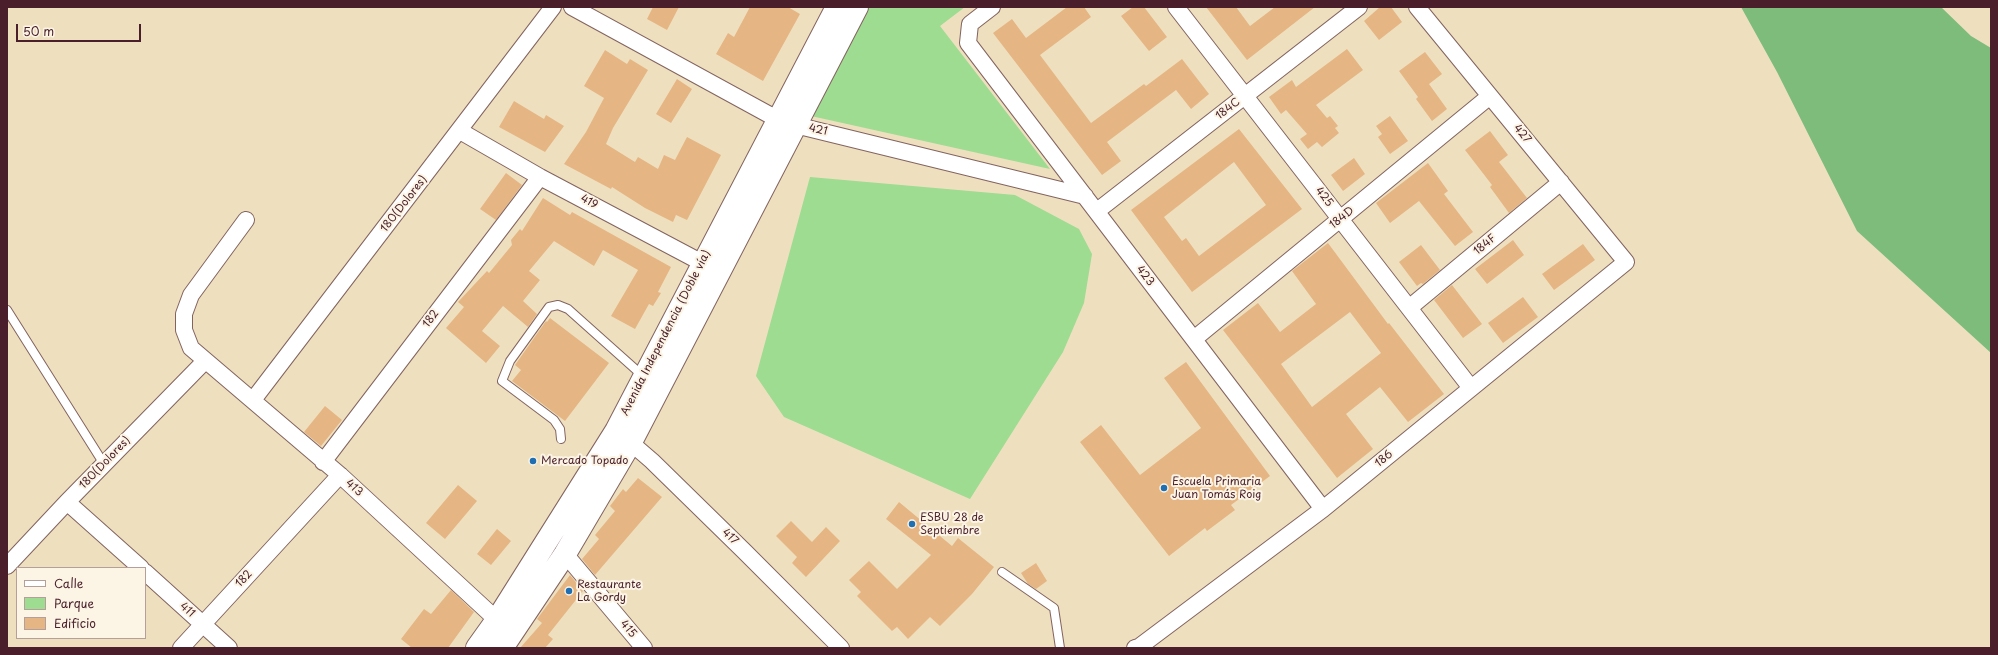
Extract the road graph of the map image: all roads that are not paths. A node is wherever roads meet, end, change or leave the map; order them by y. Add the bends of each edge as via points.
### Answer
1 (553, 7) edge
2 (572, 7) edge
3 (837, 7) edge
4 (857, 7) edge
5 (992, 7) edge
6 (1176, 7) edge
7 (1359, 7) edge
8 (1417, 7) edge
9 (1245, 96) junction
10 (1490, 96) junction
11 (786, 122) junction
12 (460, 131) junction
13 (540, 177) junction
14 (1561, 182) junction
15 (1085, 196) junction
16 (1096, 211) junction
17 (1340, 219) junction
18 (246, 220) dead end
19 (1626, 262) joint
20 (711, 267) junction
21 (1409, 308) junction
22 (7, 310) edge
23 (1194, 339) junction
24 (205, 361) junction
25 (644, 376) junction
26 (1472, 388) junction
27 (253, 400) junction
28 (624, 436) junction
29 (561, 439) dead end
30 (323, 462) junction
31 (104, 464) junction
32 (340, 475) junction
33 (67, 502) junction
34 (1323, 508) junction
35 (565, 554) junction
36 (7, 566) edge
37 (139, 567) edge
38 (1002, 572) dead end
39 (146, 573) edge
40 (497, 620) junction
41 (202, 624) junction
42 (181, 648) edge
43 (230, 648) edge
44 (477, 648) edge
45 (502, 648) edge
46 (644, 648) edge
47 (841, 648) edge
48 (1060, 648) edge
49 (1135, 648) edge

1 - 12 street, 180(Dolores)
2 - 11 street, 421
3 - 11 main road, Avenida Independencia (Doble vía)
4 - 11 main road, Avenida Independencia (Doble vía)
5 - 15 street, 423 via 970,24 968,43
6 - 9 street, 425
7 - 9 street, 184C
8 - 10 street, 427
9 - 16 street, 184C
9 - 17 street, 425
10 - 14 street, 427
10 - 17 street, 184D
11 - 15 street, 421
11 - 20 main road, Avenida Independencia (Doble vía)
12 - 13 street, 419
12 - 27 street, 180(Dolores)
13 - 20 street, 419
13 - 30 street, 182
14 - 19 street, 427
14 - 21 street, 184F
15 - 16 street, 423
16 - 23 street, 423
17 - 21 street, 425
17 - 23 street, 184D
18 - 24 street, 413 via 191,295 184,314 184,330 191,348
19 - 26 street, 186
20 - 25 main road, Avenida Independencia (Doble vía)
20 - 28 main road, Avenida Independencia (Doble vía)
21 - 26 street, 425
22 - 31 lane
23 - 34 street, 423
24 - 27 street, 413
24 - 31 street, 180(Dolores)
25 - 28 main road, Avenida Independencia (Doble vía)
25 - 29 lane via 568,309 558,305 548,307 510,362 502,381 554,420 560,429
26 - 34 street, 186
27 - 30 street, 413
28 - 35 main road, Avenida Independencia (Doble vía)
28 - 40 main road, Avenida Independencia (Doble vía)
28 - 47 street, 417
30 - 32 street, 413
31 - 33 street, 180(Dolores)
32 - 40 street, 413
32 - 41 street, 182
33 - 36 street, 180(Dolores)
33 - 37 street
34 - 49 street, 186
35 - 45 main road, Avenida Independencia (Doble vía)
35 - 46 street, 415
38 - 48 lane via 1054,608
39 - 41 street, 411
40 - 44 main road, Avenida Independencia (Doble vía)
41 - 42 street, 182
41 - 43 street, 411

